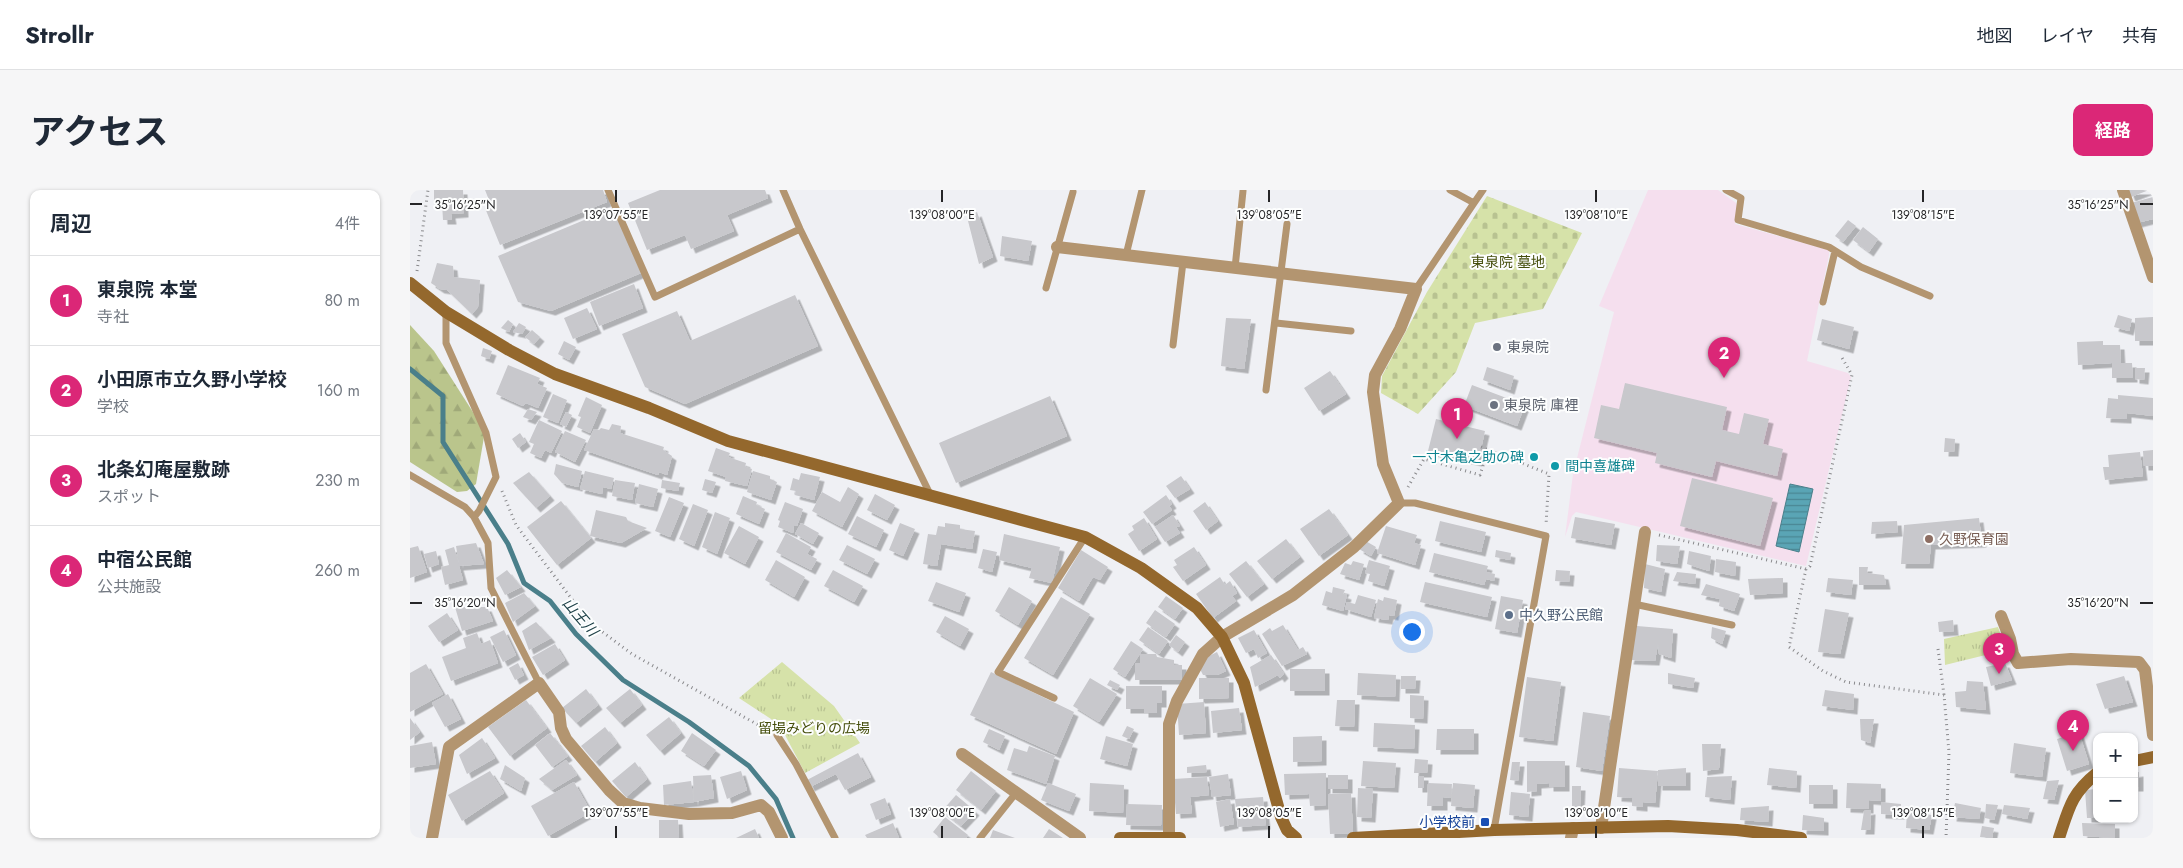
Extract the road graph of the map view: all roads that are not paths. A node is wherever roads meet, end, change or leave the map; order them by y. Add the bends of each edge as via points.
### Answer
1 (608, 190) edge
2 (783, 190) edge
3 (1142, 190) edge
4 (1450, 190) edge
5 (1483, 190) edge
6 (1726, 190) edge
7 (2123, 190) edge
8 (1243, 191) dead end
9 (1072, 192) dead end
10 (1474, 203) junction
11 (1287, 224) dead end
12 (800, 230) junction
13 (1057, 247) junction
14 (1835, 251) junction
15 (1126, 255) junction
16 (1183, 262) junction
17 (1235, 268) junction
18 (1282, 273) junction
19 (2153, 277) edge
20 (412, 285) edge
21 (1046, 288) dead end
22 (1416, 290) junction
23 (1930, 296) dead end
24 (1823, 302) dead end
25 (446, 312) junction
26 (1276, 323) junction
27 (1351, 331) dead end
28 (1172, 345) dead end
29 (1266, 390) dead end
30 (410, 475) edge
31 (931, 497) junction
32 (1399, 503) junction
33 (477, 514) junction
34 (1645, 532) road end
35 (1085, 537) junction
36 (1634, 604) junction
37 (2001, 616) dead end
38 (1732, 625) dead end
39 (1222, 637) junction
40 (539, 683) junction
41 (1054, 698) dead end
42 (777, 735) road end
43 (2153, 735) edge
44 (962, 754) dead end
45 (2153, 757) edge
46 (2138, 760) edge
47 (2093, 777) edge
48 (1016, 793) junction
49 (1601, 828) junction
50 (1494, 830) junction
51 (1572, 833) edge
52 (1712, 833) edge
53 (432, 838) edge
54 (782, 838) edge
55 (835, 838) edge
56 (980, 838) edge
57 (1080, 838) edge
58 (1120, 838) edge
59 (1169, 838) edge
60 (1180, 838) edge
61 (1296, 838) edge
62 (1353, 838) edge
63 (1801, 838) edge
64 (2060, 838) edge

1 - 12 lane via 655,297
2 - 12 lane
3 - 15 lane
4 - 10 lane
5 - 10 lane
6 - 14 lane via 1741,198 1738,220
7 - 19 street
8 - 17 lane
9 - 13 lane
10 - 22 lane
11 - 18 lane
12 - 31 lane
13 - 15 street
13 - 21 lane
14 - 23 lane via 1860,267
14 - 24 lane
15 - 16 street
16 - 17 street
16 - 28 lane
17 - 18 street
18 - 22 street
18 - 26 lane
20 - 25 street
22 - 32 street via 1400,329 1375,375 1373,392 1383,464
25 - 31 street via 555,374 728,441
25 - 33 lane via 446,343 486,433 496,477
26 - 27 lane
26 - 29 lane
30 - 33 lane
31 - 35 street
32 - 39 street via 1354,547 1293,595
32 - 50 lane via 1416,503 1546,536
33 - 40 lane via 488,544 491,588
34 - 36 street
35 - 39 street via 1141,568 1197,608
35 - 41 lane via 998,672
36 - 38 lane
36 - 49 street
37 - 43 street via 2018,663 2071,659 2140,662 2145,670
39 - 59 street via 1203,654 1168,724
39 - 61 street via 1244,683 1281,817 1287,830
40 - 53 street via 450,747
40 - 54 street via 559,712 566,739 623,803 689,814 732,813 761,805 769,812
42 - 55 lane
44 - 48 street
45 - 46 street
47 - 64 street via 2082,786 2069,805
48 - 56 lane
48 - 57 street
49 - 51 street
49 - 52 street via 1668,826
50 - 51 street
50 - 62 street
52 - 63 street
58 - 59 street
59 - 60 street

